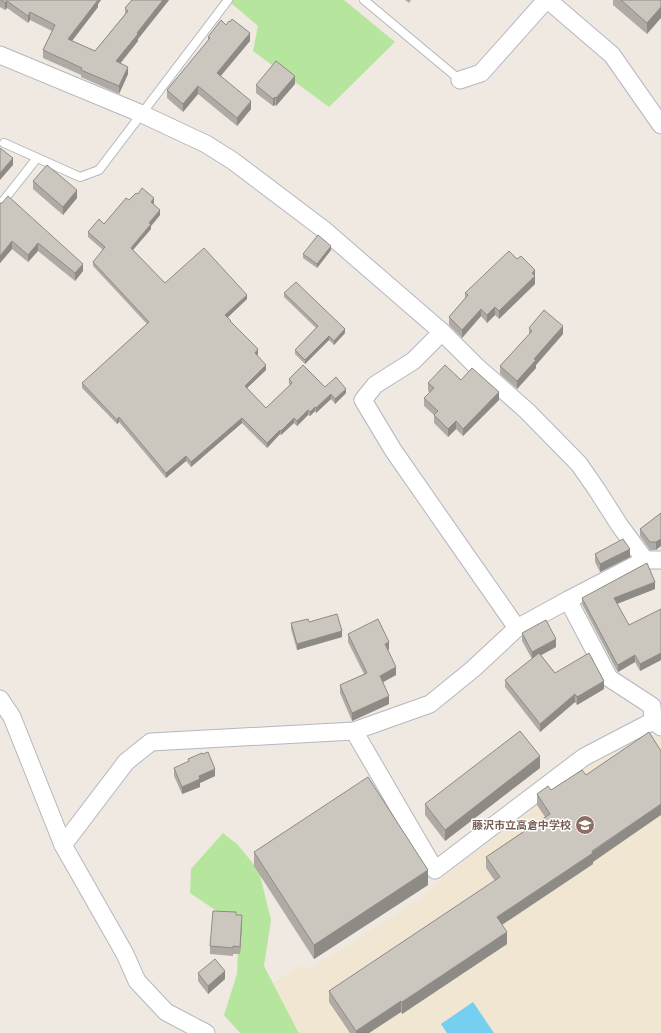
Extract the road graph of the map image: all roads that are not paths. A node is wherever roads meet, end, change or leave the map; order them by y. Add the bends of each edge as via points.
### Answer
1 (228, 0) edge
2 (364, 0) edge
3 (547, 0) edge
4 (0, 55) edge
5 (460, 80) joint
6 (142, 114) junction
7 (661, 125) edge
8 (4, 143) dead end
9 (37, 158) junction
10 (0, 206) edge
11 (442, 332) junction
12 (653, 560) edge
13 (568, 600) junction
14 (517, 628) junction
15 (0, 699) edge
16 (657, 724) edge
17 (354, 731) junction
18 (63, 845) junction
19 (206, 1033) edge

1 - 6 lane
2 - 5 lane
3 - 5 street via 481,74
3 - 7 street via 612,55
4 - 6 street
6 - 9 lane via 99,170 80,177
6 - 11 street via 206,144 233,162 323,229
8 - 9 lane
9 - 10 lane
11 - 12 street via 527,411 579,464 620,526
11 - 14 street via 413,361 375,385 363,400 393,450
12 - 13 street
13 - 14 street
13 - 16 street via 609,678 652,706
14 - 17 street via 430,704
15 - 18 street via 12,717
16 - 17 street via 584,757 435,870
17 - 18 street via 151,742 126,762
18 - 19 street via 137,981 166,1012

